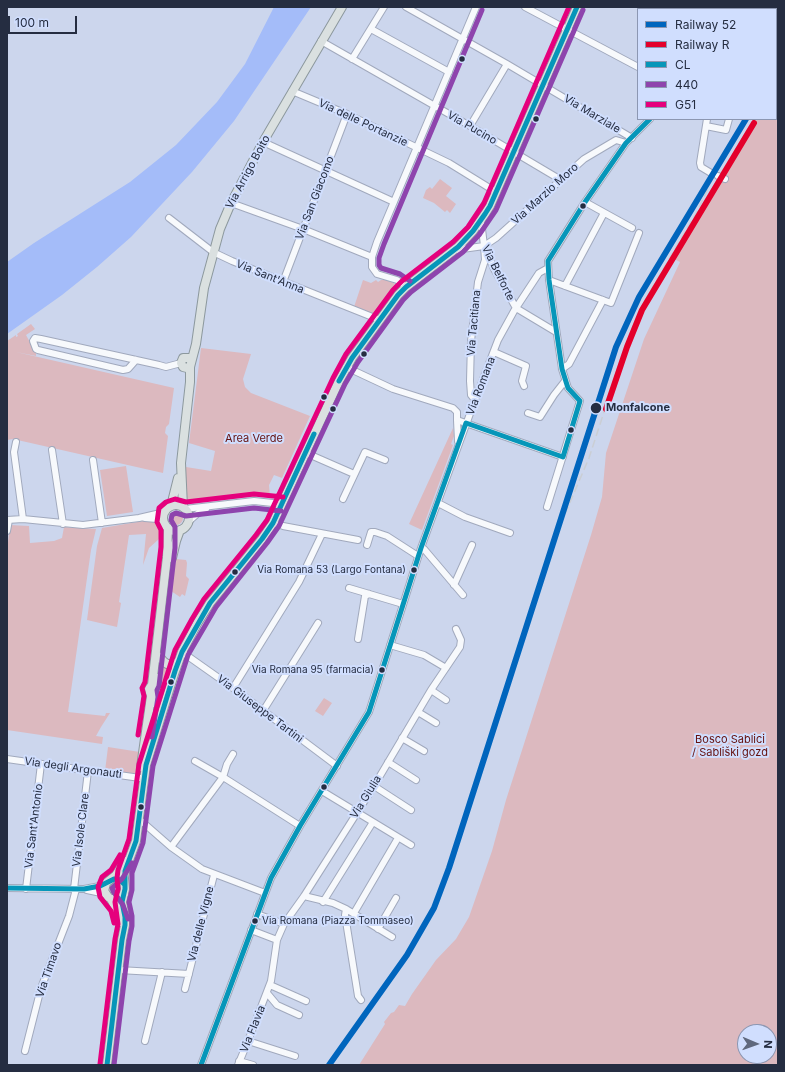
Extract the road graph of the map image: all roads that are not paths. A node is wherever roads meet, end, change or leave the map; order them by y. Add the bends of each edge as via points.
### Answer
1 (342, 7) edge
2 (384, 7) edge
3 (406, 7) edge
4 (476, 7) edge
5 (525, 7) edge
6 (577, 7) edge
7 (371, 29) junction
8 (568, 29) junction
9 (463, 39) junction
10 (321, 41) junction
11 (352, 59) junction
12 (507, 64) junction
13 (637, 66) edge
14 (449, 72) junction
15 (543, 86) junction
16 (292, 91) junction
17 (434, 106) junction
18 (346, 114) junction
19 (649, 120) edge
20 (707, 120) edge
21 (729, 120) edge
22 (470, 126) junction
23 (706, 126) junction
24 (620, 132) junction
25 (632, 138) junction
26 (616, 140) junction
27 (263, 142) junction
28 (626, 143) junction
29 (416, 149) junction
30 (514, 152) junction
31 (326, 171) junction
32 (711, 173) dead end
33 (718, 176) dead end
34 (560, 180) junction
35 (724, 180) dead end
36 (496, 192) junction
37 (394, 202) junction
38 (585, 202) junction
39 (231, 203) junction
40 (604, 213) junction
41 (169, 218) dead end
42 (482, 220) junction
43 (632, 228) dead end
44 (303, 229) junction
45 (639, 233) dead end
46 (471, 234) junction
47 (482, 237) junction
48 (484, 246) junction
49 (475, 247) junction
50 (454, 250) junction
51 (213, 252) junction
52 (372, 257) junction
53 (548, 268) junction
54 (549, 280) junction
55 (283, 282) junction
56 (564, 286) junction
57 (406, 287) junction
58 (603, 300) junction
59 (516, 308) junction
60 (380, 320) junction
61 (556, 332) junction
62 (494, 352) junction
63 (136, 360) junction
64 (186, 364) junction
65 (346, 367) junction
66 (562, 369) junction
67 (565, 381) junction
68 (524, 386) dead end
69 (475, 400) junction
70 (528, 413) dead end
71 (457, 420) junction
72 (466, 423) junction
73 (16, 442) dead end
74 (52, 450) dead end
75 (457, 451) junction
76 (306, 453) junction
77 (563, 457) junction
78 (93, 460) dead end
79 (384, 460) dead end
80 (181, 463) junction
81 (354, 474) junction
82 (343, 498) dead end
83 (438, 503) junction
84 (282, 504) junction
85 (211, 506) junction
86 (547, 507) dead end
87 (184, 508) junction
88 (168, 509) junction
89 (139, 518) junction
90 (23, 519) junction
91 (8, 520) edge
92 (188, 522) junction
93 (102, 523) junction
94 (273, 523) junction
95 (63, 524) junction
96 (166, 526) junction
97 (180, 530) junction
98 (7, 531) edge
99 (322, 534) junction
100 (510, 534) dead end
101 (358, 540) dead end
102 (367, 545) dead end
103 (472, 545) dead end
104 (421, 548) junction
105 (418, 556) junction
106 (454, 584) junction
107 (349, 588) dead end
108 (369, 594) junction
109 (463, 595) dead end
110 (403, 604) junction
111 (318, 623) dead end
112 (456, 629) dead end
113 (358, 639) dead end
114 (390, 644) junction
115 (182, 652) junction
116 (160, 657) junction
117 (178, 662) junction
118 (446, 668) junction
119 (233, 688) junction
120 (154, 690) junction
121 (169, 690) junction
122 (431, 690) junction
123 (446, 700) dead end
124 (263, 711) junction
125 (418, 712) junction
126 (436, 723) dead end
127 (402, 738) junction
128 (424, 752) dead end
129 (233, 754) dead end
130 (7, 759) edge
131 (195, 761) dead end
132 (388, 762) junction
133 (41, 764) junction
134 (144, 765) junction
135 (336, 766) junction
136 (88, 771) junction
137 (223, 777) junction
138 (140, 778) junction
139 (416, 780) dead end
140 (374, 786) junction
141 (322, 791) junction
142 (411, 810) dead end
143 (358, 812) junction
144 (139, 819) junction
145 (373, 822) junction
146 (300, 826) junction
147 (398, 838) junction
148 (411, 845) dead end
149 (171, 846) junction
150 (214, 875) junction
151 (109, 881) junction
152 (124, 884) junction
153 (7, 888) edge
154 (26, 889) junction
155 (75, 889) junction
156 (84, 889) junction
157 (265, 893) junction
158 (124, 894) junction
159 (304, 896) junction
160 (109, 897) junction
161 (396, 898) dead end
162 (323, 902) junction
163 (346, 909) junction
164 (354, 913) junction
165 (257, 914) junction
166 (284, 924) junction
167 (378, 929) junction
168 (251, 930) junction
169 (392, 937) dead end
170 (122, 940) junction
171 (277, 940) junction
172 (118, 970) junction
173 (162, 972) junction
174 (189, 974) junction
175 (270, 985) junction
176 (185, 989) dead end
177 (267, 993) junction
178 (361, 1000) dead end
179 (306, 1001) dead end
180 (299, 1015) dead end
181 (145, 1041) dead end
182 (248, 1041) junction
183 (25, 1051) dead end
184 (295, 1056) dead end
185 (239, 1063) edge
186 (108, 1064) edge
187 (201, 1065) edge
188 (253, 1065) edge

1 - 10 main road, Via Arrigo Boito
2 - 7 street
3 - 9 street, Via Marziale
4 - 9 street
5 - 8 street
6 - 8 main road
7 - 11 street
7 - 14 street
8 - 13 street
8 - 15 main road
9 - 12 street, Via Marziale
9 - 14 street
10 - 11 street, Via Pucino
10 - 16 main road, Via Arrigo Boito
11 - 17 street, Via Pucino
12 - 15 street, Via Marziale
12 - 22 street
14 - 17 street
15 - 24 street, Via Marziale
15 - 30 main road
16 - 18 street, Via delle Portanzie
16 - 27 main road, Via Arrigo Boito
17 - 22 street, Via Pucino
17 - 29 street
18 - 29 street, Via delle Portanzie
18 - 31 street, Via San Giacomo
19 - 25 street
20 - 23 street
21 - 23 street via 726,130
22 - 30 street, Via Pucino
23 - 32 street via 700,164
24 - 25 street, Via Marziale
24 - 26 street
25 - 28 street
26 - 28 street
26 - 34 street, Via Marzio Moro via 584,159
27 - 31 street
27 - 39 main road, Via Arrigo Boito
28 - 38 street
29 - 36 street, Via delle Portanzie via 449,164
29 - 37 street
30 - 34 street, Via Pucino
30 - 36 main road
31 - 37 street
31 - 44 street, Via San Giacomo
33 - 35 street
34 - 48 street, Via Marzio Moro
36 - 42 main road
37 - 52 street
38 - 40 street
38 - 53 street via 548,261
39 - 44 street
39 - 51 main road, Via Arrigo Boito
40 - 43 street
40 - 56 street
41 - 51 street, Via Sant'Anna
42 - 46 main road
42 - 47 street, Via Belforte
44 - 52 street
44 - 55 street, Via San Giacomo
45 - 58 street via 611,303
46 - 47 street, Via Belforte
46 - 49 street
46 - 50 main road
47 - 48 street, Via Belforte
48 - 49 street, Via Marzio Moro
48 - 59 street, Via Belforte
48 - 69 street, Via Tacitiana via 485,260 478,282 471,341 470,381 471,395
49 - 50 street, Via Marzio Moro
50 - 57 main road
51 - 55 street, Via Sant'Anna
51 - 64 main road, Via Arrigo Boito via 204,288 196,344
52 - 57 street via 372,267 377,274 398,280
53 - 54 street
53 - 59 street, Via Romana via 539,273
54 - 56 street
54 - 61 street
55 - 60 street, Via Sant'Anna
56 - 58 street
57 - 60 main road
58 - 66 street via 569,364
59 - 61 street, Via Belforte
59 - 62 street, Via Romana
60 - 65 main road
61 - 66 street
62 - 68 street via 526,366 522,381
62 - 69 street, Via Romana
63 - 63 street via 41,338 35,338 33,341 38,350 123,370 128,369
63 - 64 street via 166,367
64 - 80 main road, Via Arrigo Boito via 186,421
65 - 71 street via 393,389 453,408 457,412
65 - 76 main road
66 - 67 street
67 - 70 street via 540,417
67 - 77 street via 580,401
69 - 72 street, Via Romana
71 - 72 street
71 - 75 street
72 - 75 street, Via Romana
72 - 77 street
73 - 90 street via 14,452
74 - 95 street
75 - 83 street, Via Romana
76 - 81 street
76 - 84 main road
77 - 86 street
78 - 93 street
79 - 81 street via 365,452
80 - 87 main road, Via Arrigo Boito
80 - 88 main road, Via Arrigo Boito
81 - 82 street
83 - 100 street via 465,517
83 - 104 street, Via Romana
84 - 85 street via 254,501
84 - 94 main road
85 - 87 street
85 - 92 street
87 - 88 main road via 176,506
87 - 92 main road, Via Arrigo Boito via 188,514
88 - 89 street
88 - 96 main road, Via Arrigo Boito via 163,518
89 - 93 street
89 - 96 street via 157,519
90 - 91 street
90 - 95 street
91 - 98 street
92 - 97 main road, Via Arrigo Boito
93 - 95 street
94 - 99 street
94 - 115 main road via 210,603
96 - 97 main road via 175,531
96 - 120 main road, Via Arrigo Boito via 167,557
97 - 116 main road, Via Arrigo Boito via 173,550
99 - 101 street
99 - 119 street via 299,582
102 - 105 street via 371,532 375,532 387,536
103 - 106 street
104 - 105 street, Via Romana
104 - 106 street
105 - 110 street, Via Romana
106 - 109 street
107 - 108 street
108 - 110 street
108 - 113 street via 365,596
110 - 114 street, Via Romana
111 - 124 street
112 - 118 street, Via Giulia via 460,647
114 - 118 street via 424,655
114 - 135 street, Via Romana via 369,712
115 - 117 main road
115 - 119 street, Via Giuseppe Tartini
116 - 117 main road via 167,664
116 - 120 main road, Via Arrigo Boito
117 - 121 main road
118 - 122 street, Via Giulia
119 - 124 street, Via Giuseppe Tartini
120 - 121 main road
120 - 134 main road, Via Arrigo Boito
121 - 134 main road
122 - 123 street
122 - 125 street, Via Giulia
124 - 135 street, Via Giuseppe Tartini
125 - 126 street
125 - 127 street, Via Giulia
127 - 128 street
127 - 132 street, Via Giulia
129 - 137 street
130 - 133 street, Via degli Argonauti
131 - 137 street
132 - 139 street
132 - 140 street, Via Giulia
133 - 136 street, Via degli Argonauti
133 - 154 street, Via Sant'Antonio
134 - 138 main road
134 - 144 main road
135 - 141 street, Via Romana
136 - 138 street, Via degli Argonauti
136 - 155 street, Via Isole Clare
137 - 146 street
137 - 149 street
138 - 151 main road via 130,846 125,861
140 - 142 street
140 - 143 street, Via Giulia
141 - 143 street
141 - 146 street, Via Romana
143 - 145 street
143 - 159 street, Via Giulia
144 - 149 street
144 - 152 main road via 136,841 125,871
145 - 147 street
145 - 162 street
146 - 157 street, Via Romana
147 - 148 street
147 - 164 street
149 - 150 street via 194,865
150 - 157 street
150 - 174 street, Via delle Vigne
151 - 152 main road via 117,879
151 - 156 street via 100,886
151 - 160 main road via 105,887
152 - 158 main road
153 - 154 street
154 - 155 street
155 - 156 street
155 - 183 street, Via Timavo via 69,916 41,988
156 - 160 street
157 - 165 street, Via Romana
158 - 160 main road via 119,899
158 - 170 main road via 122,902 125,925
159 - 162 street
159 - 166 street, Via Giulia
160 - 170 main road via 120,918
161 - 167 street
162 - 163 street
163 - 164 street
163 - 178 street via 358,996
164 - 167 street
165 - 166 street
165 - 168 street, Via Romana
166 - 171 street, Via Giulia
167 - 169 street
168 - 171 street
168 - 187 street, Via Romana
170 - 172 main road
171 - 175 street, Via Flavia
172 - 173 street, Via delle Vigne
172 - 186 main road
173 - 174 street, Via delle Vigne
173 - 181 street
174 - 176 street, Via delle Vigne
175 - 177 street, Via Flavia
175 - 179 street
177 - 180 street, Via Flavia via 277,1005
177 - 182 street, Via Flavia
182 - 184 street
182 - 185 street, Via Flavia
185 - 188 street

